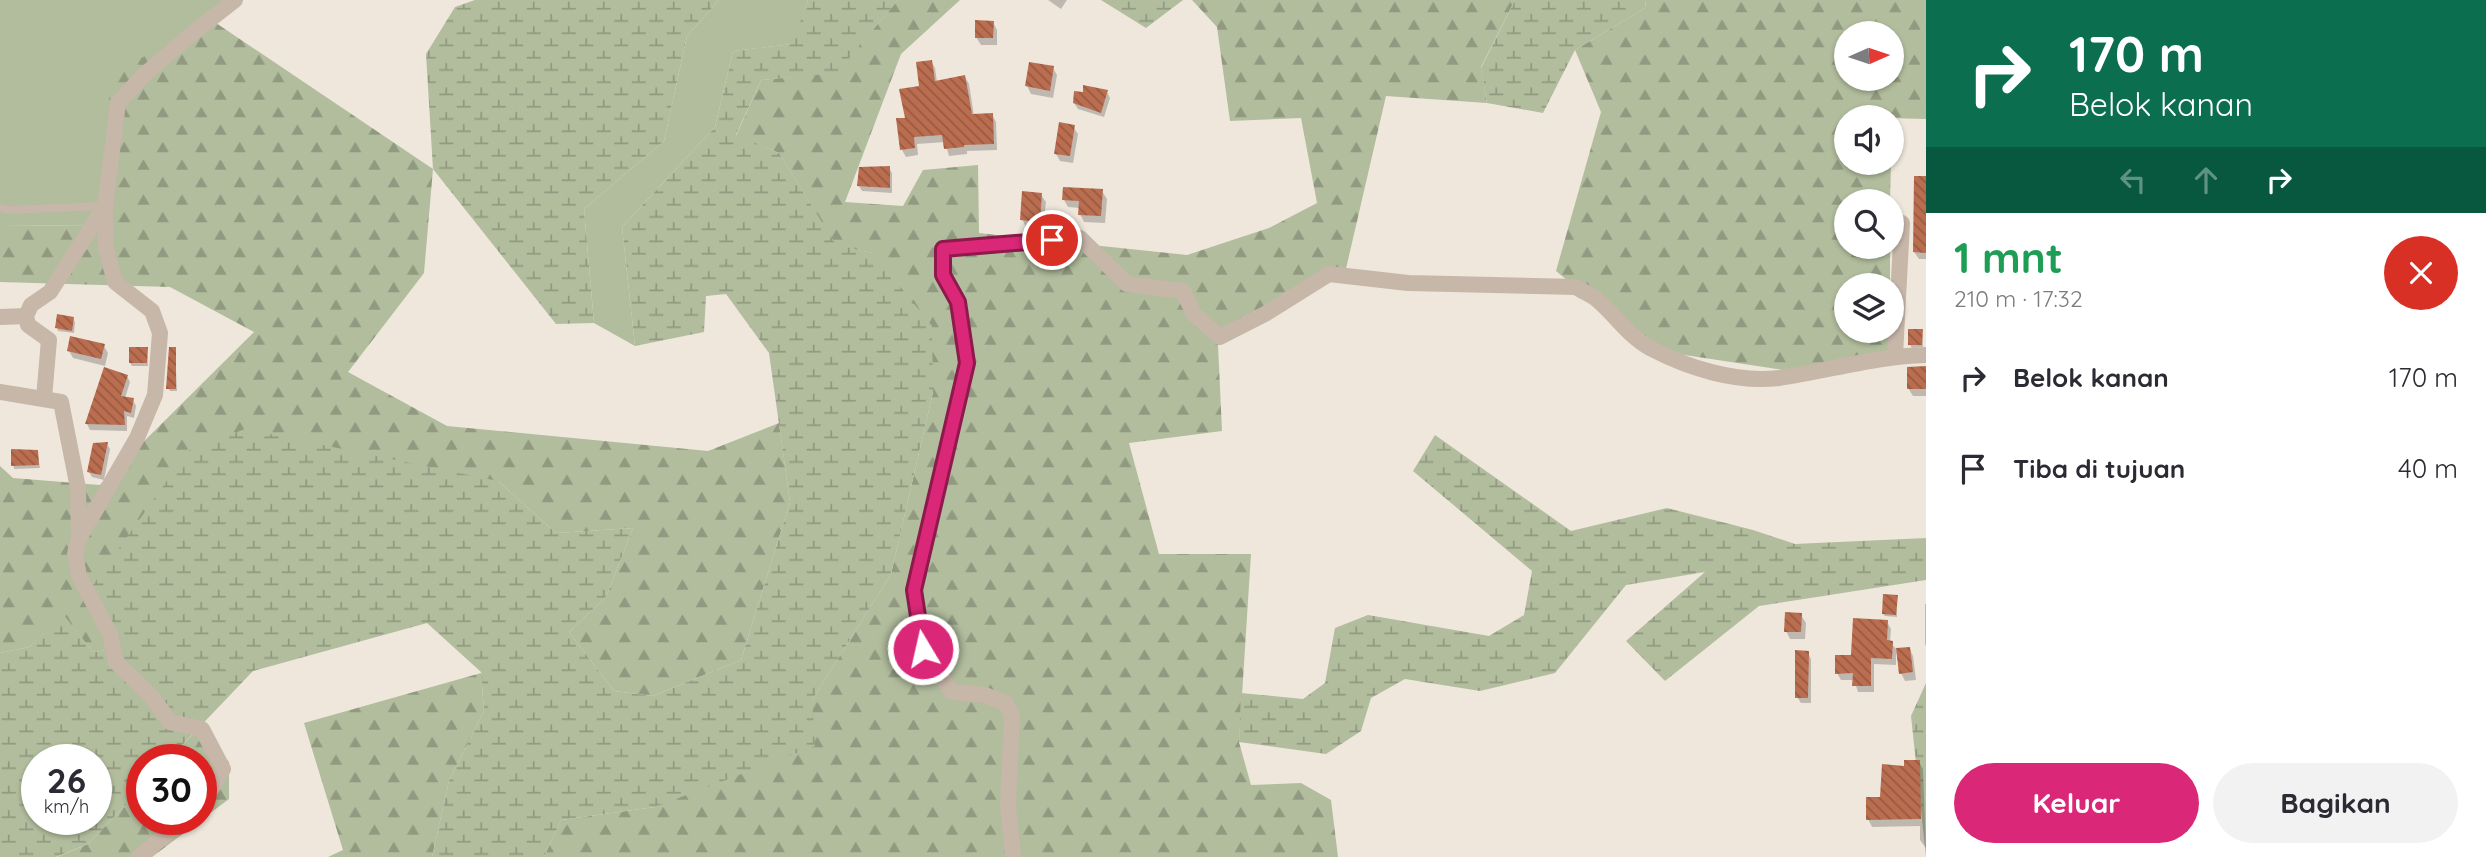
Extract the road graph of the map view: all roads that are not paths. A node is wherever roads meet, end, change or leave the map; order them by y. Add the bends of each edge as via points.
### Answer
1 (235, 0) edge
2 (105, 206) junction
3 (0, 208) edge
4 (1900, 259) edge
5 (26, 316) junction
6 (0, 317) edge
7 (1895, 355) junction
8 (1926, 355) edge
9 (0, 392) edge
10 (44, 398) junction
11 (79, 538) junction
12 (210, 744) edge
13 (217, 758) edge
14 (217, 779) edge
15 (166, 835) edge
16 (139, 857) edge
17 (1013, 857) edge

1 - 2 street via 161,60 118,103
2 - 3 lane
2 - 5 street via 50,292
2 - 11 street via 106,249 115,282 152,311 160,333 155,394 137,438
4 - 7 street
5 - 6 street
5 - 10 street via 27,325 49,340
7 - 8 street
7 - 17 street via 1776,378 1726,376 1647,346 1576,287 1408,284 1329,274 1220,337 1194,314 1183,291 1127,284 1080,238 943,249 943,275 958,302 967,363 914,590 923,649 952,692 985,695 1006,703 1012,716 1008,805
9 - 10 street
10 - 11 street via 61,402 78,488
11 - 12 street via 75,554 79,576 110,634 116,662 170,722 202,729
13 - 14 street via 223,769
15 - 16 street

